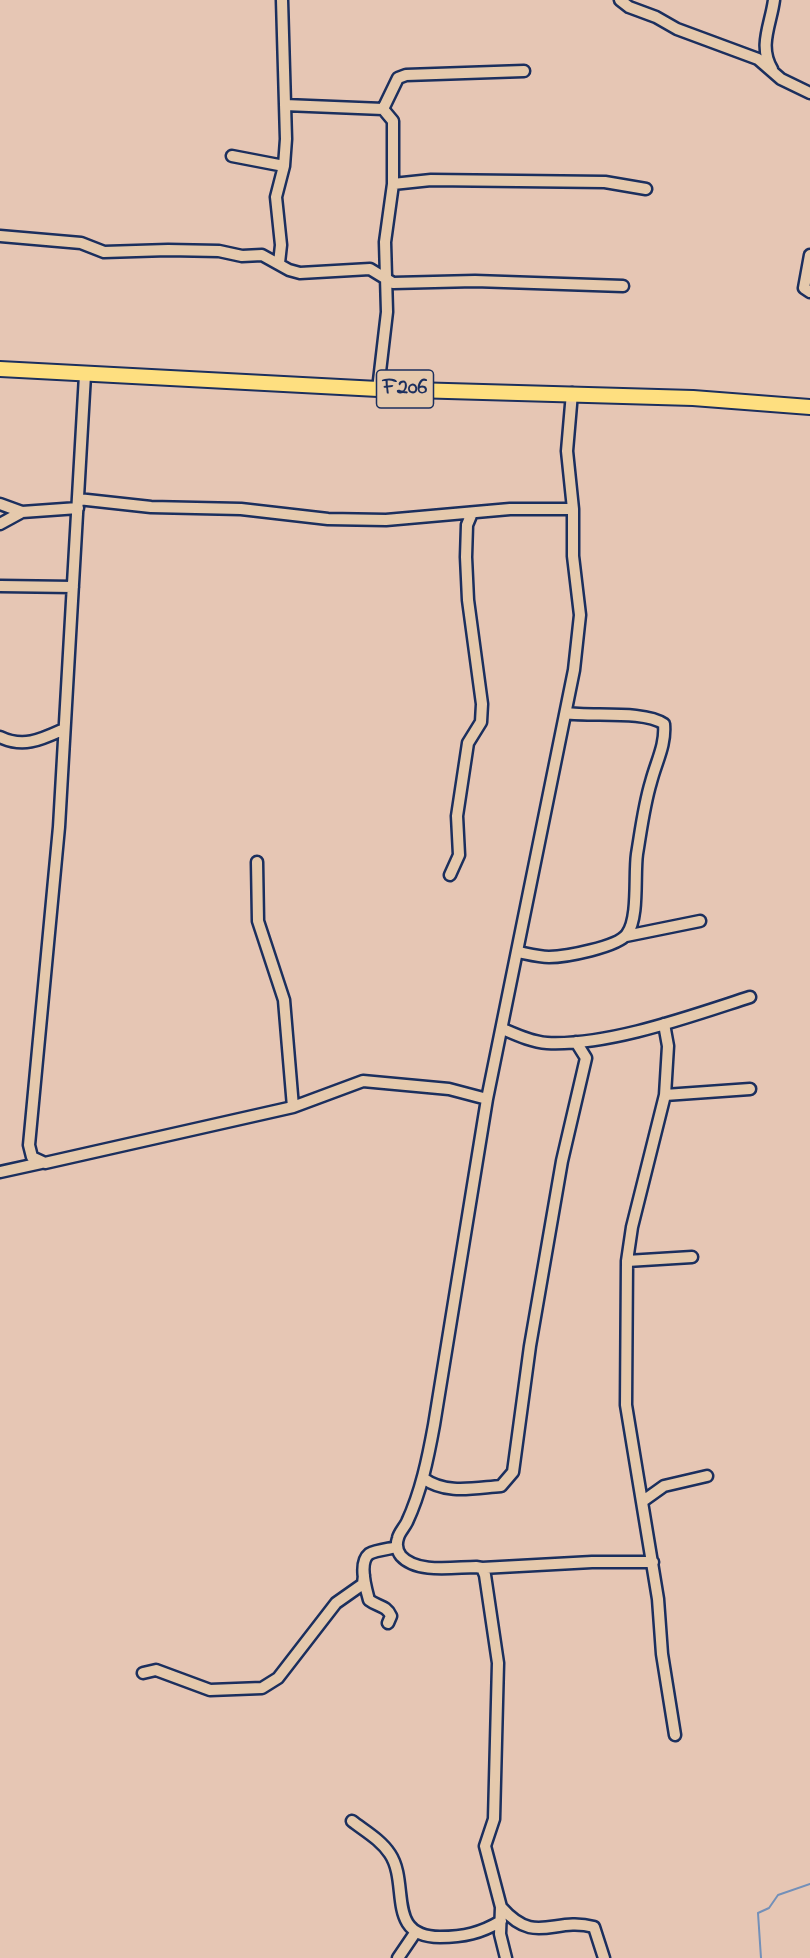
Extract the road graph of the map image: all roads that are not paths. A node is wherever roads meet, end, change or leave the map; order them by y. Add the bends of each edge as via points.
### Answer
1 (282, 0) edge
2 (620, 0) edge
3 (774, 0) edge
4 (524, 71) dead end
5 (781, 79) junction
6 (810, 93) edge
7 (285, 105) junction
8 (383, 109) junction
9 (232, 156) dead end
10 (284, 166) junction
11 (393, 184) junction
12 (646, 189) dead end
13 (0, 236) edge
14 (810, 255) edge
15 (279, 263) junction
16 (385, 276) junction
17 (622, 285) dead end
18 (810, 292) edge
19 (0, 369) edge
20 (85, 375) junction
21 (378, 389) junction
22 (572, 393) junction
23 (810, 407) edge
24 (78, 503) junction
25 (0, 504) edge
26 (573, 509) junction
27 (22, 512) junction
28 (472, 513) junction
29 (0, 524) edge
30 (0, 586) edge
31 (73, 587) junction
32 (566, 713) junction
33 (62, 730) junction
34 (0, 737) edge
35 (257, 861) dead end
36 (450, 875) dead end
37 (700, 921) dead end
38 (626, 936) junction
39 (518, 952) junction
40 (750, 997) dead end
41 (664, 1024) junction
42 (503, 1029) junction
43 (576, 1042) junction
44 (750, 1089) dead end
45 (665, 1095) junction
46 (487, 1099) junction
47 (293, 1107) junction
48 (41, 1163) junction
49 (0, 1172) edge
50 (692, 1257) dead end
51 (627, 1261) junction
52 (707, 1476) dead end
53 (423, 1478) junction
54 (643, 1501) junction
55 (397, 1547) junction
56 (652, 1562) junction
57 (482, 1569) junction
58 (364, 1575) junction
59 (388, 1623) dead end
60 (143, 1672) dead end
61 (675, 1735) dead end
62 (352, 1821) dead end
63 (501, 1907) junction
64 (501, 1921) junction
65 (415, 1933) junction
66 (398, 1958) edge
67 (506, 1958) edge
68 (604, 1958) edge

1 - 7 street
2 - 5 street via 629,8 677,29 758,59
3 - 5 street via 766,52 770,67
4 - 8 street via 406,75 398,78
5 - 6 street
7 - 8 street
7 - 10 street
8 - 11 street via 393,121
9 - 10 street
10 - 15 street via 276,197
11 - 12 street via 431,180 605,182
11 - 16 street
13 - 15 street via 81,243 104,252 178,250 262,255
14 - 18 street via 804,288
15 - 16 street via 300,273 370,269
16 - 17 street via 393,283
16 - 21 street via 387,312
19 - 20 main road, F206
20 - 21 main road, F206
20 - 24 street
21 - 22 main road, F206
22 - 23 main road, F206
22 - 26 street via 567,452
24 - 27 street
24 - 28 street via 241,509 328,519 386,520
24 - 31 street
25 - 27 street
26 - 28 street
26 - 32 street via 573,556 580,615
27 - 29 street
28 - 36 street via 467,525 466,557 481,722 468,743 457,816 459,855
30 - 31 street
31 - 33 street
32 - 38 street via 626,716 664,724 664,739 638,848 635,913
32 - 39 street
33 - 34 street via 13,744
33 - 48 street via 59,827 29,1145 32,1157
35 - 47 street via 258,921 284,999
37 - 38 street
38 - 39 street via 565,957
39 - 42 street
40 - 41 street
41 - 43 street
41 - 45 street via 668,1046
42 - 43 street via 546,1043
42 - 46 street
43 - 53 street via 586,1058 562,1161 513,1472 501,1486 483,1488 447,1489
44 - 45 street
45 - 51 street
46 - 47 street via 449,1089 363,1081
46 - 53 street
47 - 48 street
48 - 49 street
50 - 51 street
51 - 54 street via 626,1405
52 - 54 street via 664,1486
53 - 55 street
54 - 56 street
55 - 57 street via 401,1556 415,1564
55 - 58 street via 367,1556
56 - 57 street
56 - 61 street
57 - 63 street via 498,1663 494,1819 485,1846
58 - 59 street via 369,1600 388,1611
58 - 60 street via 363,1584 336,1603 268,1686 210,1690 156,1670
62 - 65 street via 390,1853 400,1900 409,1928
63 - 64 street
63 - 68 street via 528,1928 577,1924 594,1927
64 - 65 street via 483,1932 462,1937
64 - 67 street
65 - 66 street

